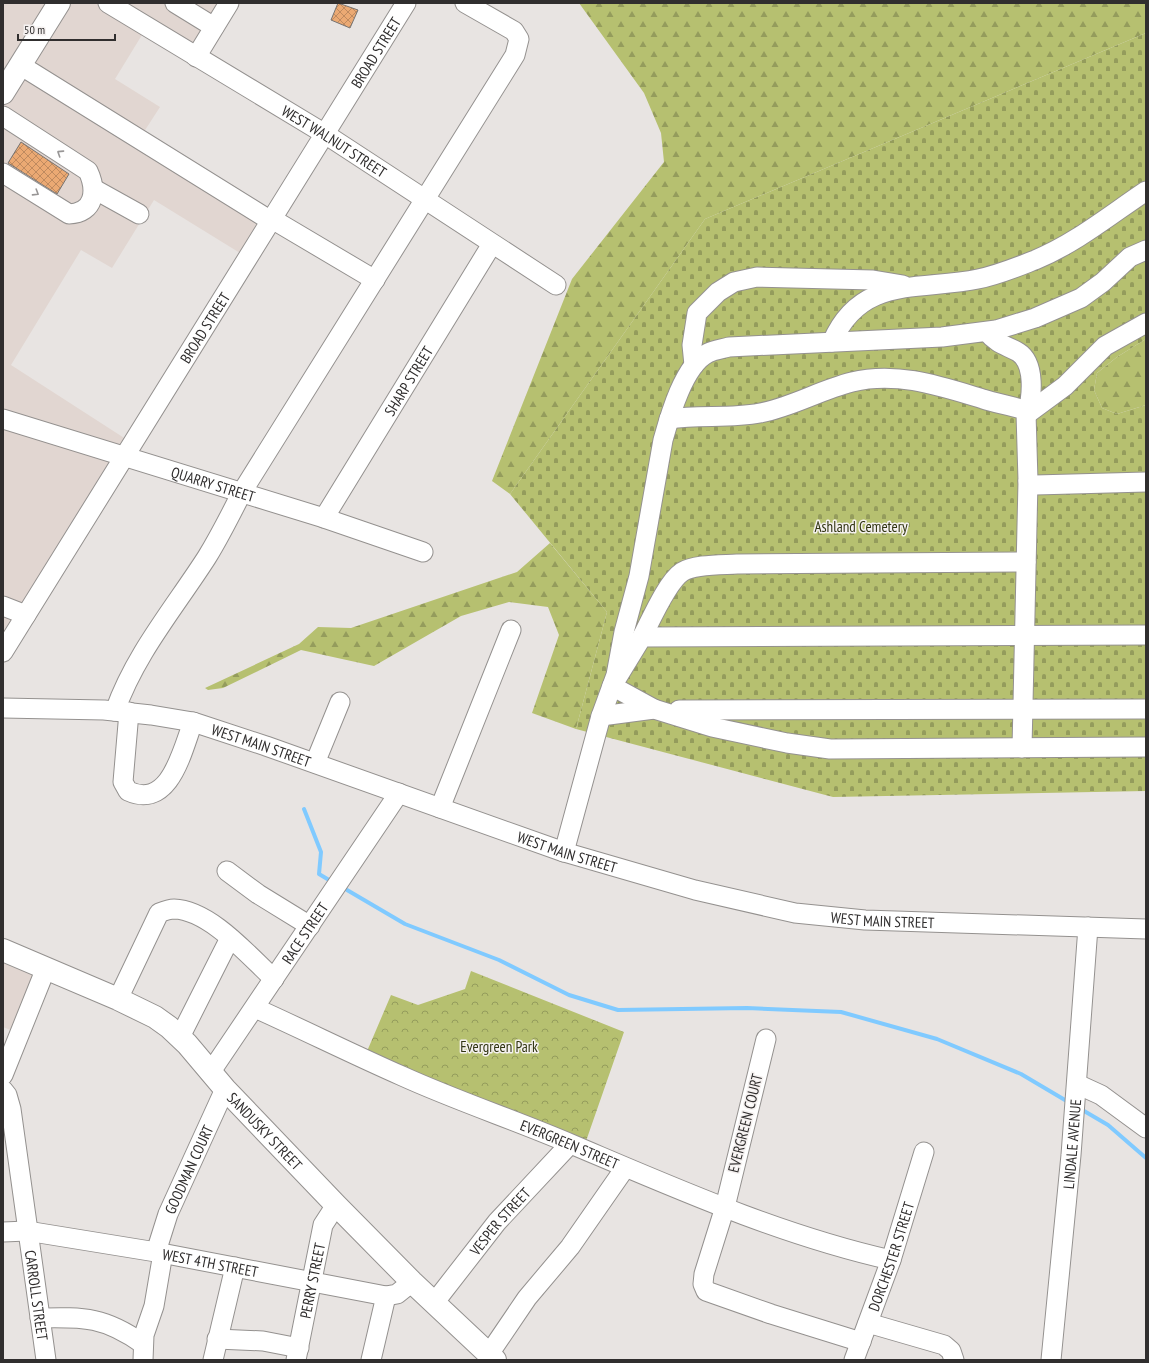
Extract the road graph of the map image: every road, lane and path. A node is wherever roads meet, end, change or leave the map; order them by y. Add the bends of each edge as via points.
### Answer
1 (59, 3) edge
2 (108, 3) edge
3 (175, 3) edge
4 (229, 3) edge
5 (406, 3) edge
6 (465, 3) edge
7 (214, 27) junction
8 (196, 57) junction
9 (20, 65) junction
10 (3, 93) edge
11 (3, 116) edge
12 (325, 134) junction
13 (3, 173) edge
14 (94, 189) junction
15 (1146, 191) edge
16 (425, 200) junction
17 (139, 214) dead end
18 (272, 220) junction
19 (492, 244) junction
20 (1146, 250) edge
21 (375, 280) junction
22 (556, 285) dead end
23 (908, 286) junction
24 (1146, 323) edge
25 (987, 332) junction
26 (832, 342) junction
27 (694, 365) junction
28 (1027, 414) junction
29 (3, 419) edge
30 (669, 419) junction
31 (126, 455) junction
32 (1028, 481) junction
33 (1146, 482) edge
34 (242, 492) junction
35 (324, 518) junction
36 (423, 552) dead end
37 (1026, 562) junction
38 (3, 606) edge
39 (26, 615) junction
40 (511, 630) dead end
41 (1023, 635) junction
42 (1146, 636) edge
43 (642, 637) junction
44 (3, 652) edge
45 (612, 686) junction
46 (340, 702) dead end
47 (3, 708) edge
48 (658, 710) junction
49 (1023, 710) junction
50 (1146, 710) edge
51 (122, 712) junction
52 (601, 716) junction
53 (193, 722) junction
54 (1146, 747) edge
55 (1022, 748) junction
56 (315, 763) junction
57 (399, 793) junction
58 (440, 808) junction
59 (564, 852) junction
60 (227, 871) dead end
61 (310, 926) junction
62 (1088, 927) junction
63 (1146, 929) edge
64 (230, 938) junction
65 (3, 950) edge
66 (46, 968) junction
67 (274, 979) junction
68 (118, 998) junction
69 (255, 1008) junction
70 (180, 1036) junction
71 (766, 1039) dead end
72 (210, 1073) junction
73 (3, 1075) edge
74 (1076, 1087) junction
75 (225, 1089) junction
76 (3, 1090) edge
77 (1146, 1128) edge
78 (570, 1144) junction
79 (924, 1152) dead end
80 (625, 1168) junction
81 (336, 1205) junction
82 (725, 1207) junction
83 (27, 1231) junction
84 (3, 1232) edge
85 (160, 1252) junction
86 (891, 1260) junction
87 (234, 1267) junction
88 (312, 1281) junction
89 (412, 1282) junction
90 (386, 1296) junction
91 (434, 1303) junction
92 (40, 1318) junction
93 (868, 1323) junction
94 (217, 1339) junction
95 (861, 1342) junction
96 (143, 1352) edge
97 (297, 1354) edge
98 (486, 1356) edge
99 (46, 1360) edge
100 (213, 1360) edge
101 (371, 1360) edge
102 (854, 1360) edge
103 (954, 1360) edge
104 (1051, 1360) edge

1 - 9 main road
2 - 8 street, WEST WALNUT STREET
3 - 7 street
4 - 7 street
5 - 12 street, BROAD STREET
6 - 16 street via 514,31 519,39 515,55
7 - 8 street
8 - 12 street, WEST WALNUT STREET
9 - 10 main road
9 - 18 street
14 -> 11 street via 88,171
12 - 16 street, WEST WALNUT STREET
12 - 18 street, BROAD STREET
13 -> 14 street via 69,214 85,210 93,197
14 - 17 street
15 - 23 street via 1053,252 1017,267 978,279
16 - 19 street, WEST WALNUT STREET
16 - 21 street
18 - 21 street
18 - 31 street, BROAD STREET
19 - 22 street, WEST WALNUT STREET
19 - 35 street, SHARP STREET
20 - 25 street via 1130,257 1097,287 1067,305 1035,318
21 - 34 street
23 - 26 street via 890,290 862,303 842,321
23 - 27 street via 873,280 810,278 757,277 734,282 718,292 697,313 692,345
24 - 28 street via 1105,346 1065,386
25 - 26 street via 942,337
25 - 28 street via 1004,347 1018,352 1027,363 1030,374 1030,404
26 - 27 street via 729,347 708,352
27 - 30 street
28 - 30 street via 1021,409 945,387 900,378 885,378 836,386 791,405 758,413
28 - 32 street
29 - 31 street, QUARRY STREET
30 - 45 street via 658,459 639,576
31 - 34 street, QUARRY STREET
31 - 39 street, BROAD STREET
32 - 33 street via 1035,485
32 - 37 street
34 - 35 street, QUARRY STREET
34 - 51 street via 208,556 124,686
35 - 36 street, QUARRY STREET
37 - 41 street
37 - 43 street via 737,564 692,568 683,572 672,583
38 - 39 street
39 - 44 street, BROAD STREET
40 - 58 street
41 - 42 street
41 - 43 street
41 - 49 street
43 - 45 street
45 - 48 street
45 - 52 street
46 - 56 street
47 - 51 street, WEST MAIN STREET
48 - 49 street
48 - 52 street
48 - 55 street via 712,727 816,748
49 - 50 street
49 - 55 street
51 - 53 street, WEST MAIN STREET
51 - 53 street via 123,782 128,791 140,794 152,794 164,787 180,759
52 - 59 street
53 - 56 street, WEST MAIN STREET
54 - 55 street
56 - 57 street, WEST MAIN STREET
57 - 58 street, WEST MAIN STREET
57 - 61 street, RACE STREET
58 - 59 street, WEST MAIN STREET
59 - 62 street, WEST MAIN STREET via 695,890 795,913 865,920
60 - 61 street via 258,894
61 - 67 street, RACE STREET
62 - 63 street, WEST MAIN STREET
62 - 74 street, LINDALE AVENUE
64 - 67 street
64 - 68 street via 209,920 197,915 176,909 159,912
64 - 70 street
65 - 66 main road, SANDUSKY STREET
66 - 68 main road, SANDUSKY STREET
66 - 73 street
67 - 69 street, RACE STREET
68 - 70 main road, SANDUSKY STREET via 155,1017
69 - 72 street, RACE STREET
69 - 78 street, EVERGREEN STREET via 402,1076
70 - 72 main road, SANDUSKY STREET
71 - 82 street, EVERGREEN COURT
72 - 75 main road, SANDUSKY STREET
74 - 77 street via 1101,1095
74 - 104 street, LINDALE AVENUE
75 - 81 main road, SANDUSKY STREET
75 - 85 street, GOODMAN COURT via 168,1214
76 - 83 street, CARROLL STREET via 10,1109
78 - 80 street, EVERGREEN STREET
78 - 91 street, VESPER STREET via 497,1222
79 - 86 street, DORCHESTER STREET
80 - 82 street, EVERGREEN STREET
80 - 98 street via 570,1247 527,1298
81 - 88 street, PERRY STREET via 323,1224
81 - 89 main road, SANDUSKY STREET
82 - 86 street, EVERGREEN STREET via 813,1239
82 - 95 street, EVERGREEN COURT via 704,1274 703,1284 706,1291
83 - 84 street, WEST 4TH STREET
83 - 85 street, WEST 4TH STREET
83 - 92 street, CARROLL STREET
85 - 87 street, WEST 4TH STREET
85 - 96 street, GOODMAN COURT via 154,1306 146,1328
86 - 93 street, DORCHESTER STREET
87 - 88 street, WEST 4TH STREET
87 - 94 street
88 - 90 street, WEST 4TH STREET
88 - 97 street, PERRY STREET
89 - 90 street via 397,1294
89 - 91 main road, SANDUSKY STREET
90 - 101 street
91 - 98 main road, SANDUSKY STREET
92 - 96 street via 80,1318 99,1321 125,1331
92 - 99 street, CARROLL STREET
93 - 95 street, DORCHESTER STREET
93 - 103 street via 944,1345 951,1351
94 - 97 street via 263,1341
94 - 100 street
95 - 102 street, DORCHESTER STREET

